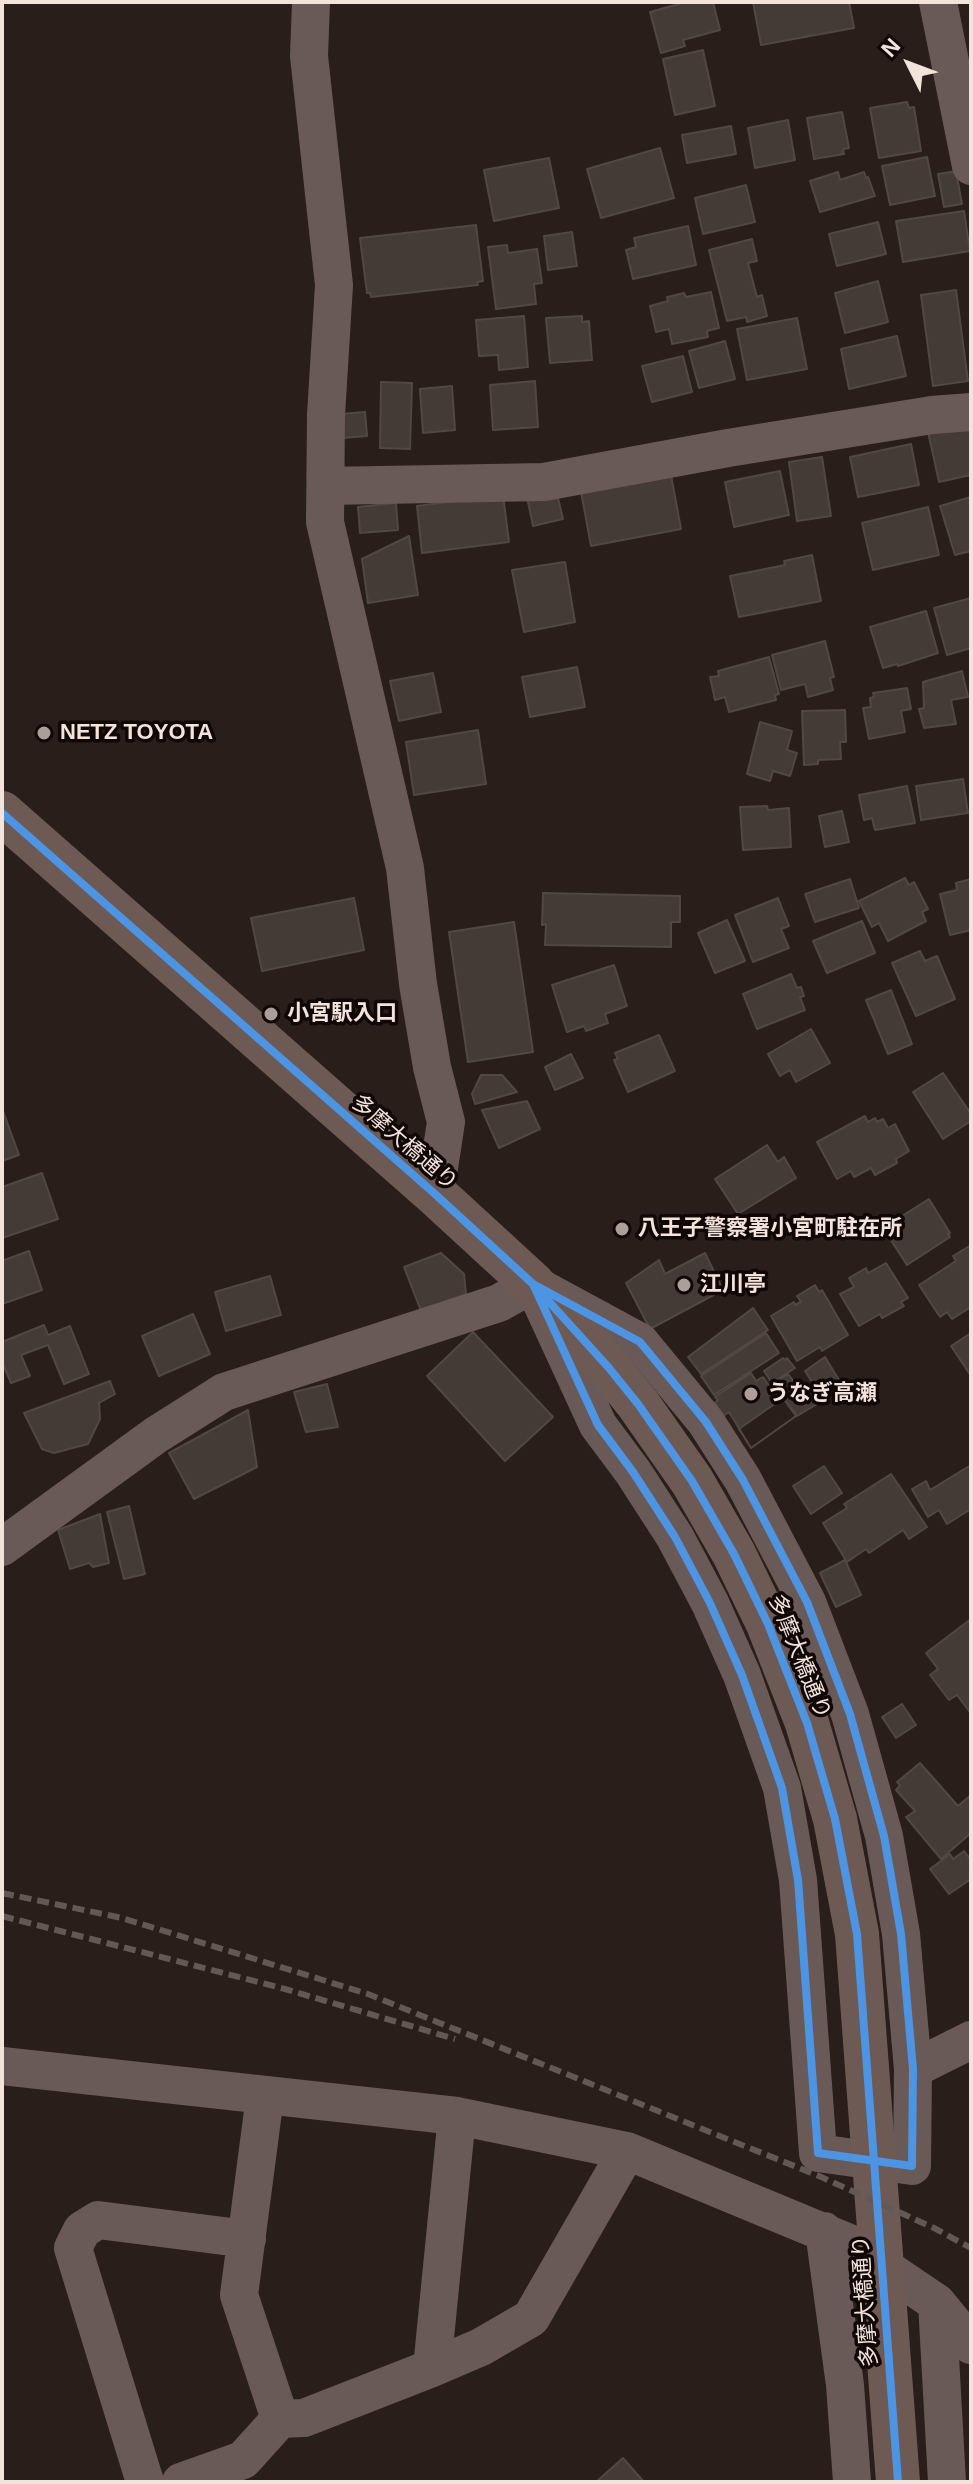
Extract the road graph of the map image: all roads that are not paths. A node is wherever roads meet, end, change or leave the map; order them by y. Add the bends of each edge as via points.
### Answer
1 (938, 2) edge
2 (322, 7) edge
3 (971, 166) edge
4 (971, 412) edge
5 (326, 486) junction
6 (2, 813) edge
7 (435, 1194) junction
8 (533, 1284) junction
9 (2, 1547) edge
10 (971, 2040) edge
11 (2, 2066) edge
12 (913, 2069) junction
13 (265, 2096) junction
14 (457, 2116) junction
15 (627, 2151) junction
16 (824, 2231) junction
17 (247, 2239) junction
18 (937, 2303) junction
19 (971, 2345) edge
20 (432, 2368) junction
21 (280, 2419) junction
22 (898, 2477) edge
23 (145, 2482) edge
24 (181, 2482) edge
25 (852, 2482) edge
26 (947, 2482) edge

1 - 3 street
2 - 5 street via 309,56 334,285
4 - 5 street via 744,445 544,482
5 - 7 street via 325,522 401,844 418,984 446,1122
6 - 7 main road, 多摩大橋通り
7 - 8 main road, 多摩大橋通り
8 - 9 street via 499,1303 224,1392
8 - 12 street via 640,1342 706,1422 736,1468 807,1602 850,1714 884,1836 901,1934
8 - 12 street via 598,1425 675,1537 710,1603 782,1788 798,1880 818,2153 912,2166
8 - 22 main road, 多摩大橋通り via 609,1368 692,1481 746,1577 818,1758 857,1934
10 - 12 street
11 - 13 street
13 - 14 street
13 - 17 street
14 - 15 street
14 - 20 street
15 - 16 street
15 - 20 street via 531,2318
16 - 18 street
16 - 25 street
17 - 21 street via 239,2295
17 - 23 street via 98,2220 82,2230 73,2248
18 - 19 street
18 - 26 street
20 - 21 street via 304,2418
21 - 24 street via 243,2460

